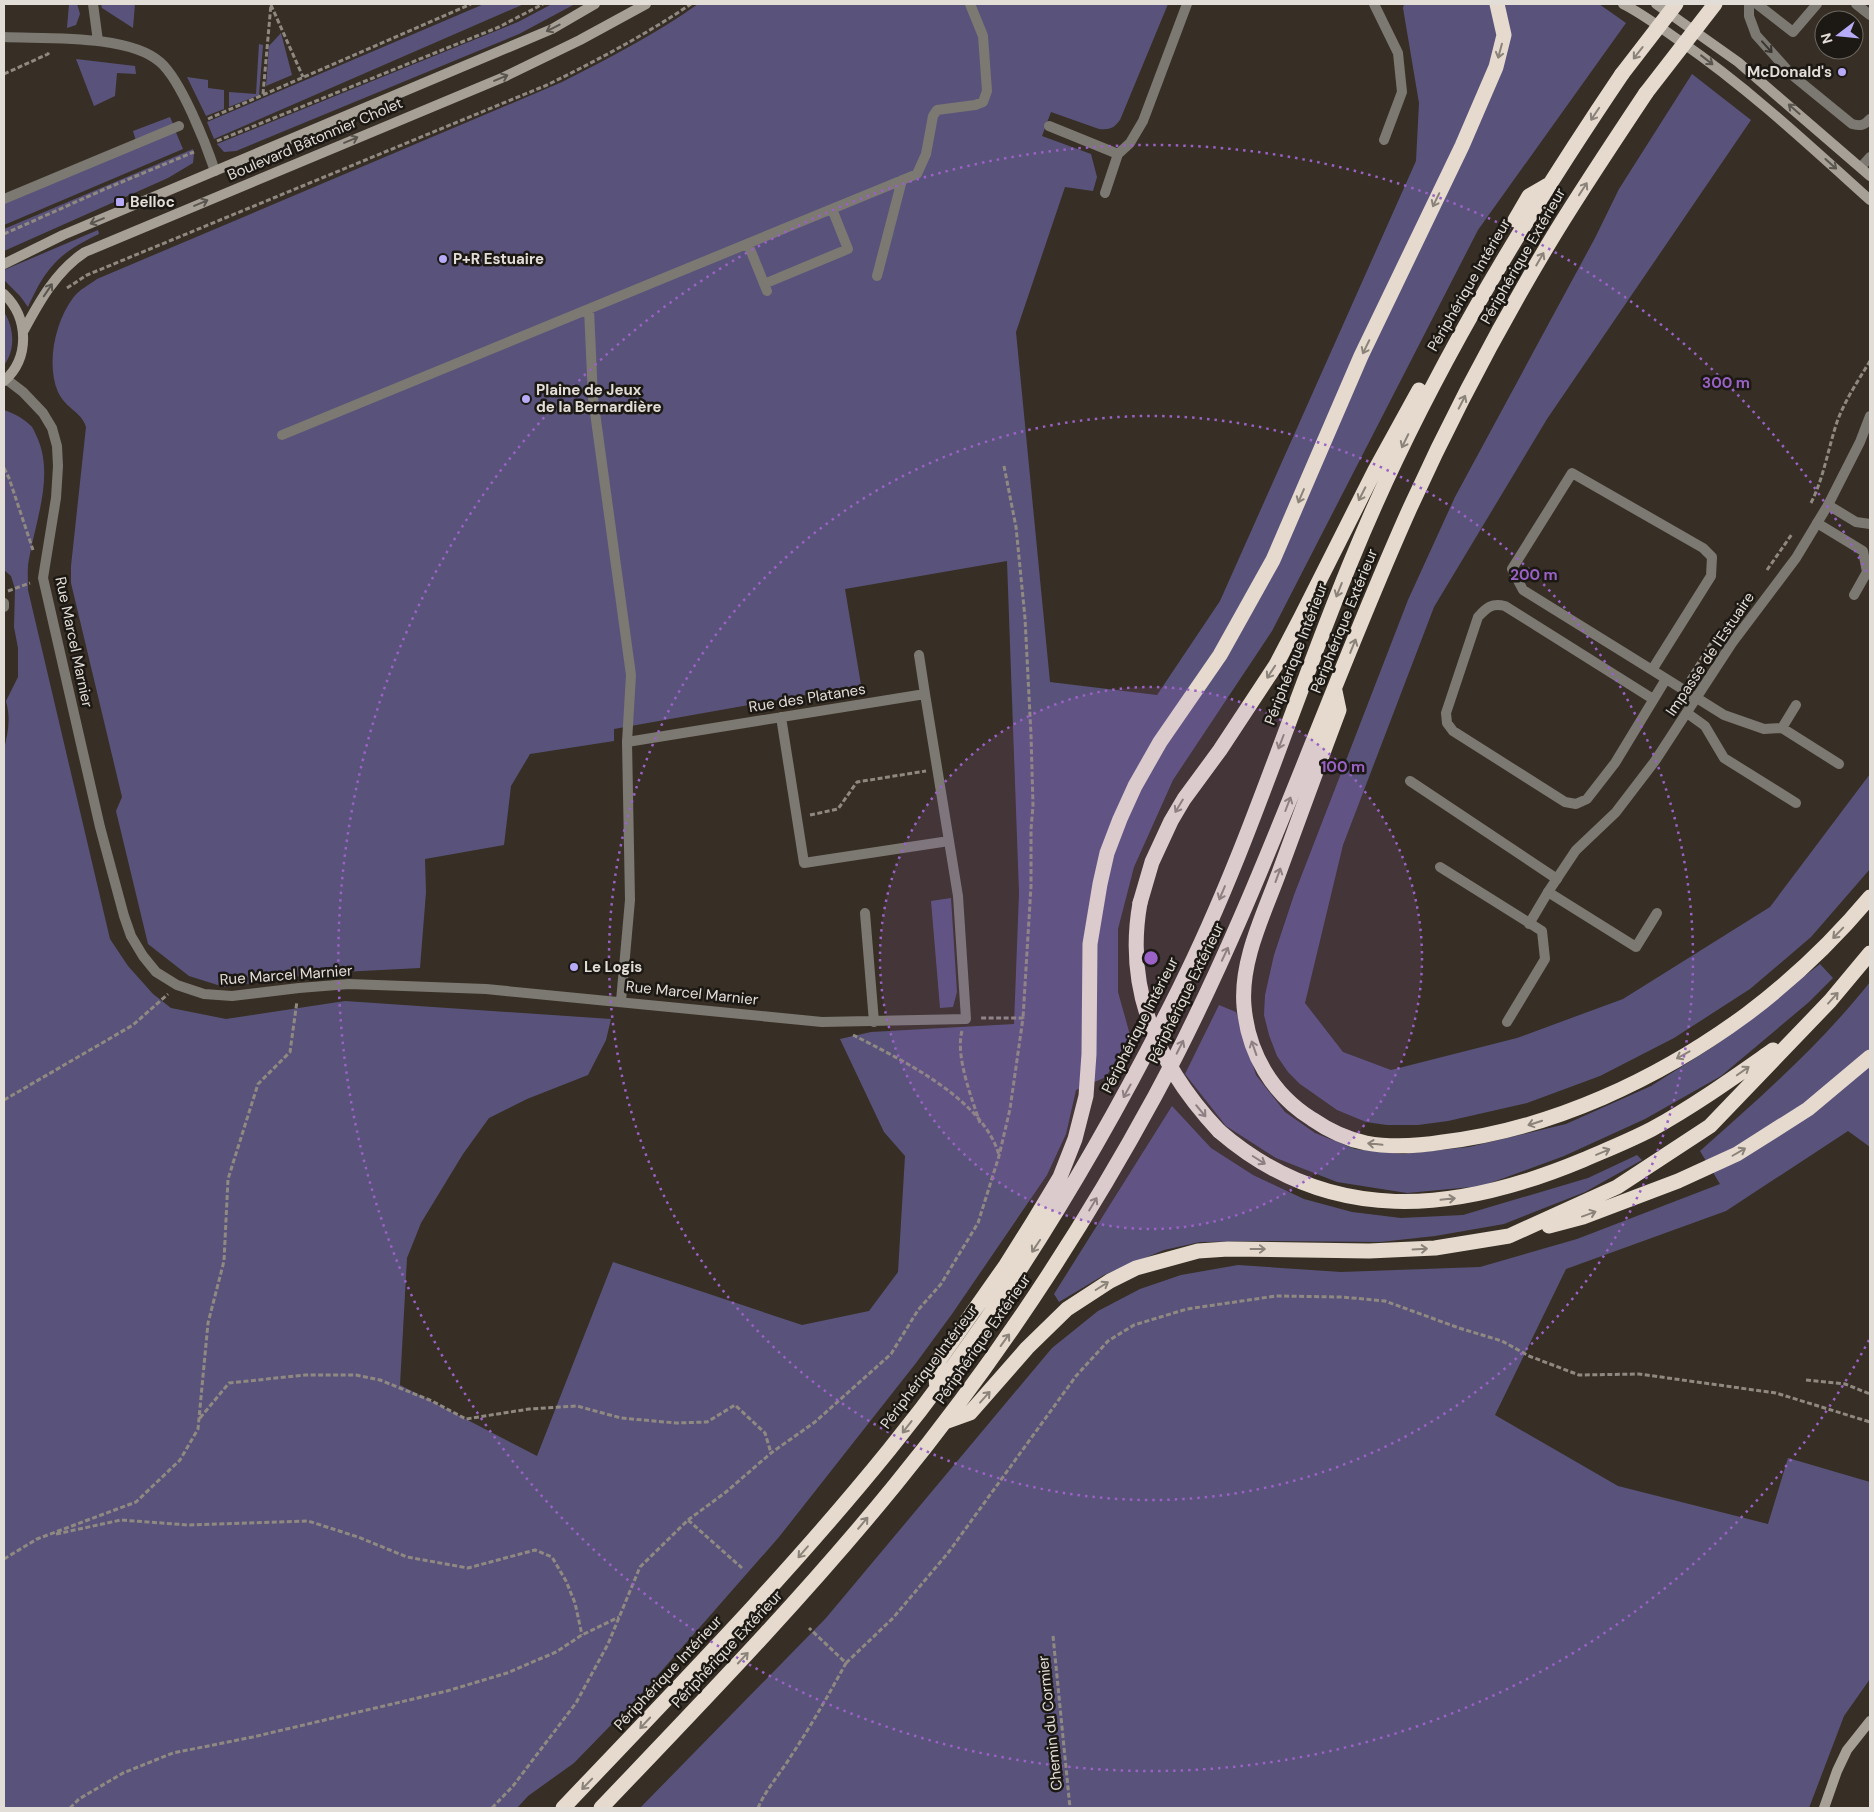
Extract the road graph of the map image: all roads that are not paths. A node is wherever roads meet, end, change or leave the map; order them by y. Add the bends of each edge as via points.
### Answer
1 (93, 4) edge
2 (595, 4) edge
3 (646, 4) edge
4 (970, 4) edge
5 (1187, 4) edge
6 (1374, 4) edge
7 (1497, 4) edge
8 (1623, 4) edge
9 (1656, 4) edge
10 (1676, 4) edge
11 (1715, 4) edge
12 (1749, 4) edge
13 (1756, 4) edge
14 (1817, 4) edge
15 (1856, 4) edge
16 (1870, 15) edge
17 (4, 37) edge
18 (98, 41) junction
19 (1870, 119) edge
20 (179, 126) dead end
21 (1049, 126) dead end
22 (1384, 140) dead end
23 (1118, 154) junction
24 (1870, 157) edge
25 (1861, 167) junction
26 (216, 172) junction
27 (1870, 176) edge
28 (902, 180) junction
29 (1548, 185) junction
30 (1105, 193) dead end
31 (4, 199) edge
32 (1870, 200) edge
33 (832, 209) junction
34 (748, 244) junction
35 (4, 264) edge
36 (878, 276) dead end
37 (4, 294) edge
38 (589, 309) junction
39 (23, 332) junction
40 (5, 380) edge
41 (1870, 416) edge
42 (282, 435) dead end
43 (1828, 505) junction
44 (1817, 523) junction
45 (1870, 524) edge
46 (1869, 573) edge
47 (1854, 595) dead end
48 (4, 603) edge
49 (4, 607) edge
50 (919, 655) dead end
51 (1652, 670) junction
52 (1666, 679) junction
53 (1335, 691) junction
54 (925, 694) junction
55 (1697, 698) junction
56 (1654, 699) junction
57 (1796, 705) dead end
58 (1687, 713) junction
59 (780, 717) junction
60 (1782, 728) junction
61 (627, 742) junction
62 (1839, 764) dead end
63 (1410, 781) dead end
64 (1796, 803) dead end
65 (949, 841) junction
66 (1440, 867) dead end
67 (1557, 879) junction
68 (1548, 892) junction
69 (1870, 897) edge
70 (1656, 913) dead end
71 (865, 914) dead end
72 (1530, 924) junction
73 (1870, 954) edge
74 (621, 1001) junction
75 (874, 1022) junction
76 (1507, 1022) dead end
77 (1798, 1032) junction
78 (1870, 1058) edge
79 (1508, 1236) junction
80 (937, 1388) junction
81 (945, 1422) junction
82 (1870, 1721) edge
83 (563, 1808) edge
84 (600, 1808) edge
85 (1824, 1808) edge

1 - 18 street
2 -> 26 street, Boulevard Bâtonnier Cholet via 552,28
39 -> 3 street, Boulevard Bâtonnier Cholet via 63,268 84,252 504,77
4 - 28 street via 983,36 987,91 983,102 937,110 918,174
5 - 23 street via 1143,121 1130,144
6 - 22 street via 1398,53 1402,92
7 -> 80 highway via 1504,35 1496,67 1462,146 1361,356 1273,560 1220,655 1160,742 1120,818 1107,853 1090,944 1086,1096 1075,1140 1060,1177 1033,1222 935,1366
8 -> 32 street via 1710,62
25 -> 9 street via 1738,62
10 -> 29 highway, Périphérique Intérieur, bridge via 1622,74
53 -> 11 highway, Périphérique Extérieur, bridge via 1410,508 1512,308 1557,230 1646,93
12 -> 19 street via 1756,35 1792,75 1852,124 1859,126
13 - 14 street via 1793,32
15 - 16 street
17 - 18 street
18 - 26 street via 141,50 161,63 179,87
20 - 31 street
21 - 23 street
23 - 30 street
24 - 25 street
25 - 27 street
26 -> 35 street, Boulevard Bâtonnier Cholet via 63,235
28 - 33 street
28 - 36 street
29 -> 77 highway, bridge via 1529,196 1375,470 1276,664 1171,821 1152,862 1140,903 1135,942 1138,977 1153,1031 1172,1071 1200,1110 1238,1147 1299,1182 1357,1198 1388,1201 1455,1199 1523,1183 1560,1170 1623,1144 1683,1111
29 -> 80 highway, Périphérique Intérieur via 1478,302 1393,466 1353,555 1247,834 1181,985 1080,1174 1041,1238
33 - 34 street
33 - 34 street via 848,249 766,287
34 - 38 street
37 - 39 street via 16,310
38 - 42 street
38 - 61 street via 594,407 631,674
39 - 40 street via 20,358
40 - 74 street, Rue Marcel Marnier via 23,392 43,413 57,446 56,498 43,578 100,826 126,922 131,936 156,972 177,985 204,994 232,996 349,984 486,989
41 - 43 street, Impasse de l'Estuaire
43 - 44 street, Impasse de l'Estuaire
43 - 45 street via 1856,522
44 - 46 street via 1863,551
44 - 55 street, Impasse de l'Estuaire
46 - 47 street
48 - 49 street
50 - 54 street
51 - 51 street via 1711,576 1712,557 1703,548 1572,473 1512,569 1523,590
51 - 52 street
52 - 55 street
52 - 56 street
69 -> 53 highway via 1815,955 1749,1012 1688,1053 1581,1106 1521,1127 1419,1145 1364,1143 1333,1132 1301,1112 1276,1089 1264,1072 1246,1023 1244,986 1254,942 1339,710
81 -> 53 highway, Périphérique Extérieur via 1050,1273 1157,1092 1236,931
54 - 59 street, Rue des Platanes
54 - 65 street
55 - 58 street, Impasse de l'Estuaire
55 - 60 street via 1724,715 1764,729
56 - 56 street via 1615,763 1587,799 1576,804 1565,802 1452,731 1446,713 1478,617 1486,607 1495,604 1505,606
57 - 60 street
58 - 64 street via 1706,726 1724,758
58 - 67 street, Impasse de l'Estuaire via 1616,812 1576,850
59 - 61 street, Rue des Platanes
59 - 65 street via 804,863
60 - 62 street
61 - 74 street via 630,900
63 - 67 street
65 - 75 street, Rue Marcel Marnier via 958,896 966,1019
66 - 72 street
67 - 68 street, Impasse de l'Estuaire
68 - 70 street via 1636,947
68 - 72 street, Impasse de l'Estuaire
71 - 75 street
72 - 76 street via 1542,931 1546,959
77 -> 73 highway
74 - 75 street, Rue Marcel Marnier via 822,1022
77 - 79 highway via 1710,1126 1617,1186
79 -> 78 highway via 1583,1217 1678,1181 1737,1154 1808,1109
81 -> 79 highway via 970,1413 1027,1348 1067,1309 1136,1268 1198,1251 1369,1252 1435,1248
80 -> 83 highway, Périphérique Intérieur via 891,1448 789,1568
84 -> 81 highway, Périphérique Extérieur via 809,1586
82 - 85 street via 1847,1750

